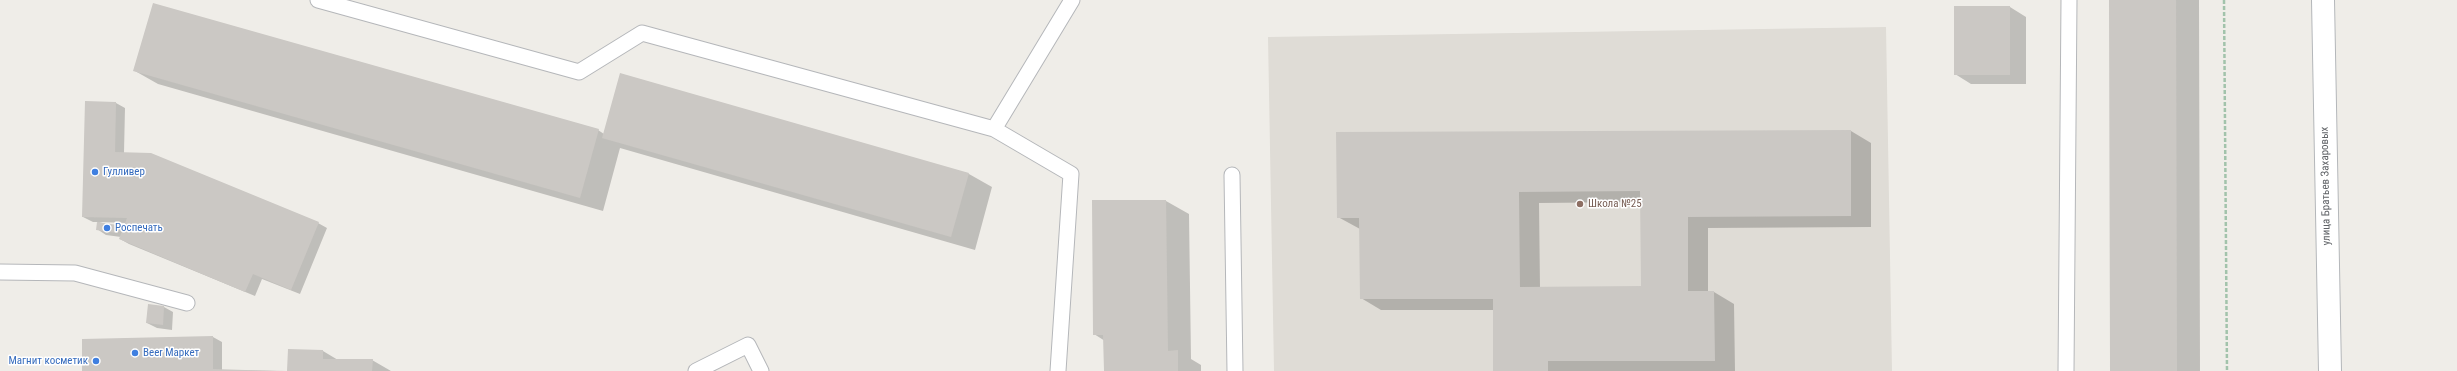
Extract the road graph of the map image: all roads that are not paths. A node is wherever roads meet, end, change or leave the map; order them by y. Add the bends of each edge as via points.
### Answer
1 (318, 0) edge
2 (1072, 0) edge
3 (2069, 0) edge
4 (2323, 0) edge
5 (994, 129) junction
6 (1232, 175) dead end
7 (0, 272) edge
8 (187, 303) dead end
9 (696, 371) edge
10 (761, 371) edge
11 (1058, 371) edge
12 (1235, 371) edge
13 (2066, 371) edge
14 (2330, 371) edge

1 - 5 lane via 579,72 642,33
2 - 5 lane
3 - 13 lane
4 - 14 main road, улица Братьев Захаровых
5 - 11 lane via 1071,174
6 - 12 lane
7 - 8 lane via 75,273
9 - 10 lane via 748,345

